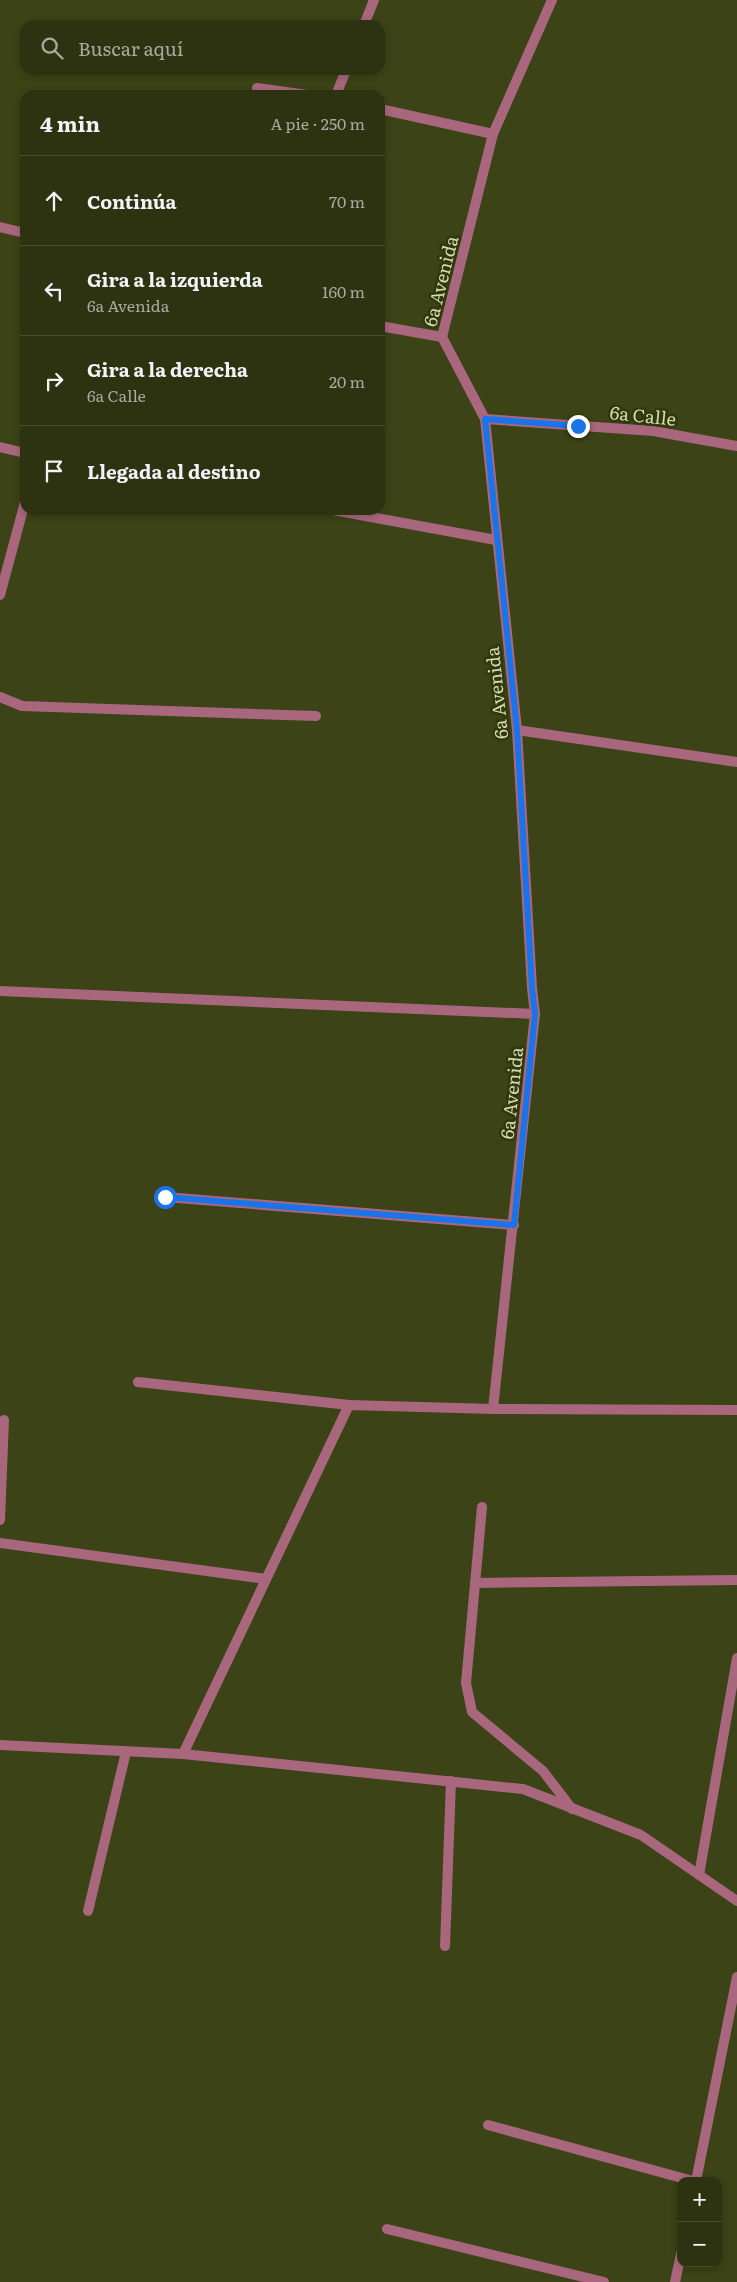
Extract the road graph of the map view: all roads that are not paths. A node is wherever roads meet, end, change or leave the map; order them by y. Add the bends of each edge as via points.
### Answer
1 (374, 0) edge
2 (552, 0) edge
3 (366, 20) edge
4 (344, 75) edge
5 (257, 88) dead end
6 (271, 90) edge
7 (338, 90) edge
8 (385, 110) edge
9 (493, 134) junction
10 (0, 227) edge
11 (20, 233) edge
12 (385, 327) edge
13 (442, 338) junction
14 (485, 419) junction
15 (737, 446) edge
16 (0, 447) edge
17 (20, 452) edge
18 (22, 515) edge
19 (360, 515) edge
20 (496, 540) junction
21 (0, 595) edge
22 (0, 697) edge
23 (316, 716) dead end
24 (517, 730) junction
25 (737, 762) edge
26 (0, 991) edge
27 (535, 1014) junction
28 (165, 1197) dead end
29 (514, 1225) junction
30 (138, 1382) dead end
31 (349, 1405) junction
32 (493, 1409) junction
33 (737, 1410) edge
34 (4, 1420) dead end
35 (482, 1507) dead end
36 (0, 1520) edge
37 (0, 1543) edge
38 (266, 1579) junction
39 (737, 1580) edge
40 (475, 1583) junction
41 (737, 1658) edge
42 (0, 1745) edge
43 (126, 1752) junction
44 (183, 1754) junction
45 (451, 1781) junction
46 (573, 1810) junction
47 (699, 1875) junction
48 (737, 1901) edge
49 (88, 1911) dead end
50 (445, 1946) dead end
51 (737, 1977) edge
52 (488, 2125) dead end
53 (680, 2177) edge
54 (696, 2177) edge
55 (387, 2229) dead end
56 (678, 2267) edge
57 (604, 2282) edge
58 (675, 2282) edge

1 - 3 street
2 - 9 street, 6a Avenida
4 - 7 street
5 - 6 street
8 - 9 street
9 - 13 street, 6a Avenida
10 - 11 street
12 - 13 street
13 - 14 street, 6a Avenida
14 - 15 street, 6a Calle via 653,431
14 - 20 street, 6a Avenida
16 - 17 street
18 - 21 street
19 - 20 street
20 - 24 street, 6a Avenida
22 - 23 street via 22,706
24 - 25 street
24 - 27 street, 6a Avenida
26 - 27 street
27 - 29 street, 6a Avenida
28 - 29 street
29 - 32 street, 6a Avenida
30 - 31 street
31 - 32 street
31 - 38 street
32 - 33 street
34 - 36 street
35 - 40 street
37 - 38 street
38 - 44 street
39 - 40 street
40 - 46 street via 466,1683 472,1712 543,1771
41 - 47 street
42 - 43 street
43 - 44 street
43 - 49 street
44 - 45 street
45 - 46 street via 523,1789
45 - 50 street
46 - 47 street via 642,1836
47 - 48 street
51 - 54 street
52 - 53 street
55 - 57 street
56 - 58 street

